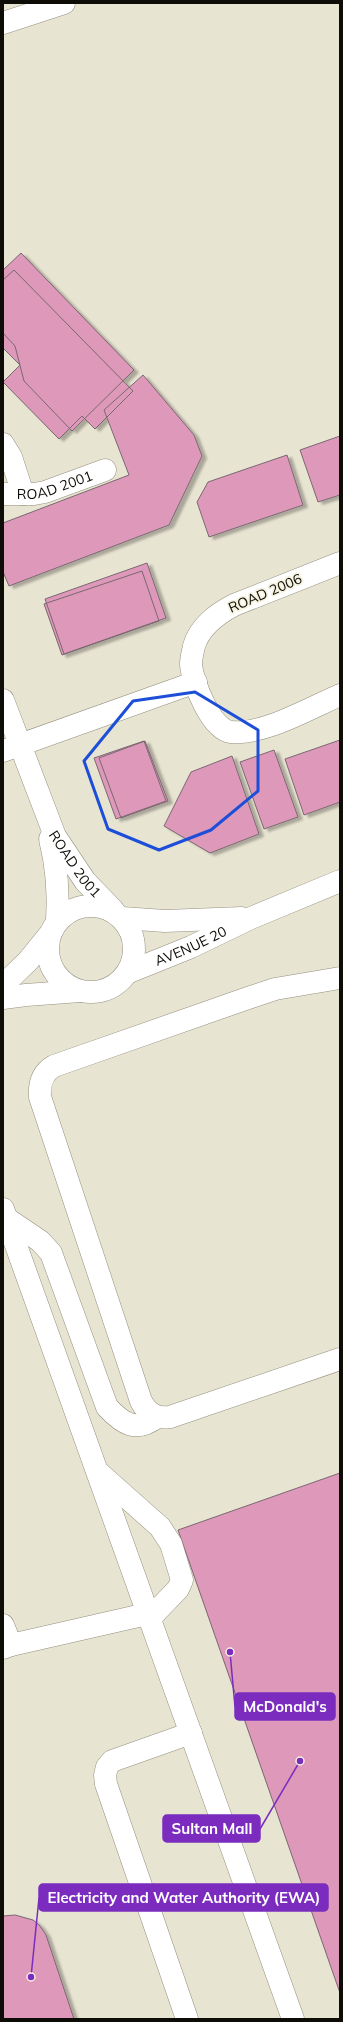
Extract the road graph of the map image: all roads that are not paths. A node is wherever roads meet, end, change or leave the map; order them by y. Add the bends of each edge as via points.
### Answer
1 (64, 3) edge
2 (32, 8) edge
3 (3, 23) edge
4 (3, 444) edge
5 (105, 470) dead end
6 (13, 494) edge
7 (340, 563) edge
8 (196, 682) junction
9 (340, 695) edge
10 (3, 700) edge
11 (12, 748) edge
12 (45, 812) junction
13 (340, 881) edge
14 (117, 914) junction
15 (251, 918) junction
16 (53, 928) junction
17 (129, 972) junction
18 (340, 978) edge
19 (3, 985) edge
20 (80, 991) junction
21 (3, 998) edge
22 (5, 1213) edge
23 (340, 1360) edge
24 (157, 1417) junction
25 (97, 1471) junction
26 (148, 1616) junction
27 (3, 1625) edge
28 (7, 1646) edge
29 (191, 1733) junction
30 (187, 2019) edge
31 (293, 2019) edge

1 - 2 street
2 - 3 street
4 - 6 street via 11,457
5 - 6 street, ROAD 2001 via 45,492
7 - 8 street, ROAD 2006 via 217,614 204,628 195,645 191,664
8 - 9 street, ROAD 2006 via 203,702 214,721 229,732 250,732 268,727
8 - 11 street
10 - 11 street, ROAD 2001
11 - 12 street, ROAD 2001
12 - 14 street, ROAD 2001 via 69,859
12 - 16 street, ROAD 2001 via 57,867 59,894
13 - 15 street, AVENUE 20
14 - 15 street, AVENUE 20 via 165,921
14 - 16 street via 98,905 82,905 68,911
14 - 17 street via 131,930 135,944
15 - 17 street, AVENUE 20 via 191,947
16 - 19 street via 28,961
16 - 20 street via 48,948 50,962 56,975 67,985
17 - 20 street via 120,982 108,989
18 - 24 street via 275,989 197,1015 54,1066 48,1070 41,1082 40,1097 141,1401 144,1408
20 - 21 street
22 - 24 street via 51,1253 108,1407 118,1418 133,1425 146,1424
22 - 25 street
23 - 24 street via 170,1417
25 - 26 street
25 - 26 street via 160,1527 171,1544 182,1580 178,1589
26 - 28 street
26 - 29 street
27 - 28 street
29 - 30 street via 118,1758 107,1767 105,1775
29 - 31 street

